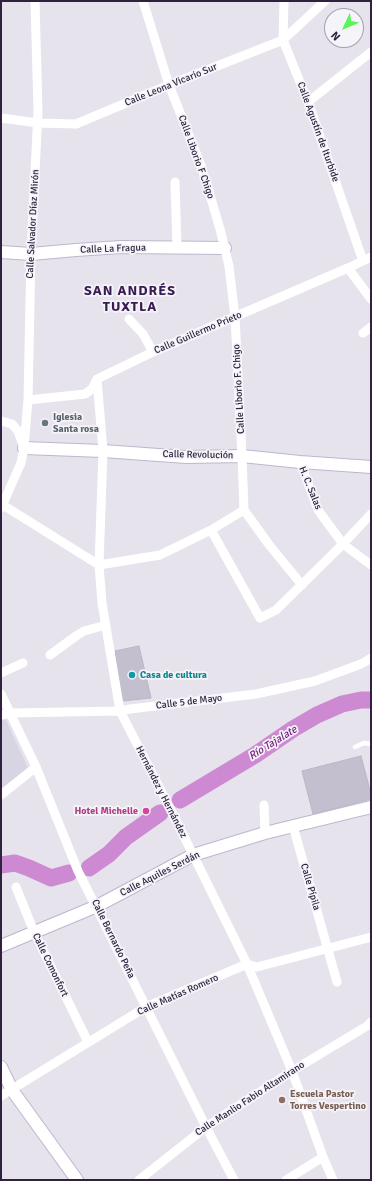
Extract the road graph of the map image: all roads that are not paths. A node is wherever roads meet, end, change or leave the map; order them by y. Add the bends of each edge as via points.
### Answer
1 (35, 1) edge
2 (143, 1) edge
3 (284, 1) edge
4 (325, 1) edge
5 (283, 40) junction
6 (371, 52) edge
7 (169, 85) junction
8 (308, 102) junction
9 (1, 118) edge
10 (38, 124) junction
11 (174, 182) dead end
12 (177, 248) junction
13 (225, 248) junction
14 (1, 252) edge
15 (31, 254) junction
16 (367, 259) edge
17 (348, 268) junction
18 (371, 299) edge
19 (235, 317) junction
20 (129, 319) dead end
21 (153, 352) junction
22 (98, 379) junction
23 (28, 400) junction
24 (2, 421) edge
25 (26, 421) junction
26 (24, 448) junction
27 (103, 451) junction
28 (242, 456) junction
29 (300, 462) junction
30 (371, 467) edge
31 (2, 507) edge
32 (244, 510) junction
33 (371, 514) edge
34 (211, 530) junction
35 (343, 544) junction
36 (99, 565) junction
37 (371, 565) edge
38 (302, 585) junction
39 (106, 625) junction
40 (50, 656) dead end
41 (371, 658) edge
42 (22, 663) dead end
43 (1, 673) edge
44 (1, 694) edge
45 (120, 711) junction
46 (11, 713) junction
47 (1, 715) edge
48 (371, 744) edge
49 (355, 747) dead end
50 (36, 767) junction
51 (1, 795) edge
52 (264, 805) dead end
53 (371, 807) edge
54 (293, 826) junction
55 (265, 833) junction
56 (193, 855) junction
57 (16, 887) dead end
58 (97, 906) junction
59 (34, 932) junction
60 (371, 937) edge
61 (1, 946) edge
62 (328, 948) junction
63 (248, 964) junction
64 (337, 982) dead end
65 (146, 1007) junction
66 (370, 1026) edge
67 (88, 1042) junction
68 (1, 1067) edge
69 (292, 1071) junction
70 (6, 1093) edge
71 (206, 1127) junction
72 (323, 1157) junction
73 (78, 1180) edge
74 (139, 1180) edge
75 (234, 1180) edge
76 (286, 1180) edge
77 (333, 1180) edge

1 - 10 street, Calle Salvador Díaz Mirón
2 - 7 street, Calle Liborio F Chigo
3 - 5 street, Calle Agustín de Iturbide
4 - 5 street, Calle Leona Vicario Sur
5 - 7 street, Calle Leona Vicario Sur
5 - 8 street, Calle Agustín de Iturbide
6 - 8 street
7 - 10 street, Calle Leona Vicario Sur via 76,124
7 - 13 street, Calle Liborio F Chigo via 202,168
8 - 16 street, Calle Agustín de Iturbide
9 - 10 street, Calle Leona Vicario Sur
10 - 15 street, Calle Salvador Díaz Mirón
11 - 12 street
12 - 13 street, Calle La Fragua
12 - 15 street, Calle La Fragua via 121,247
13 - 19 street, Calle Liborio F Chigo
14 - 15 street, Calle La Fragua
15 - 23 street, Calle Salvador Díaz Mirón
16 - 17 street, Calle Guillermo Prieto
17 - 18 street
17 - 19 street, Calle Guillermo Prieto
19 - 21 street, Calle Guillermo Prieto
19 - 28 street, Calle Liborio F. Chigo
20 - 21 street via 143,334
21 - 22 street, Calle Guillermo Prieto
22 - 23 street, Calle Guillermo Prieto via 92,389 85,394
22 - 27 street, Hernández y Hernández
23 - 25 street, Calle Salvador Díaz Mirón
24 - 25 street
24 - 26 street via 12,424 18,431
25 - 26 street, Calle Salvador Díaz Mirón
26 - 27 street, Calle Revolución
26 - 31 street, Calle Salvador Díaz Mirón via 21,463
27 - 28 street, Calle Revolución via 186,457
27 - 36 street, Hernández y Hernández
28 - 29 street, Calle Revolución
28 - 32 street, Calle Liborio F. Chigo
29 - 30 street, Calle Revolución
29 - 35 street, H. C. Salas via 318,510
31 - 36 street
32 - 34 street
32 - 38 street
33 - 35 street
34 - 36 street via 160,556
34 - 38 street via 260,618 276,610
35 - 37 street, H. C. Salas
35 - 38 street
36 - 39 street, Hernández y Hernández
39 - 40 street via 84,631
39 - 45 street, Hernández y Hernández
41 - 45 street, Calle 5 de Mayo via 315,681 256,694
42 - 43 street
44 - 46 street, Calle Bernardo Peña
45 - 46 street, Calle 5 de Mayo
45 - 56 street, Hernández y Hernández
46 - 47 street, Calle 5 de Mayo
46 - 50 street, Calle Bernardo Peña
48 - 49 lane via 364,743
50 - 51 street
50 - 58 street, Calle Bernardo Peña via 78,871
52 - 55 street
53 - 54 street, Calle Aquiles Serdán
54 - 55 street, Calle Aquiles Serdán
54 - 62 street, Calle Pípila
55 - 56 street, Calle Aquiles Serdán
56 - 58 street, Calle Aquiles Serdán
56 - 63 street, Hernández y Hernández
57 - 59 street, Calle Comonfort
58 - 59 street, Calle Aquiles Serdán
58 - 65 street, Calle Bernardo Peña
59 - 61 street, Calle Aquiles Serdán
59 - 67 street, Calle Comonfort
60 - 62 street, Calle Matías Romero
62 - 63 street, Calle Matías Romero via 256,967
62 - 64 street, Calle Pípila
63 - 65 street, Calle Matías Romero
63 - 69 street, Hernández y Hernández
65 - 67 street, Calle Matías Romero
65 - 71 street, Calle Bernardo Peña
66 - 69 street, Calle Manlio Fabio Altamirano
67 - 70 street, Calle Matías Romero
68 - 70 street
69 - 71 street, Calle Manlio Fabio Altamirano
69 - 72 street, Hernández y Hernández
70 - 73 street
71 - 74 street, Calle Manlio Fabio Altamirano
71 - 75 street, Calle Bernardo Peña
72 - 76 street
72 - 77 street, Hernández y Hernández

